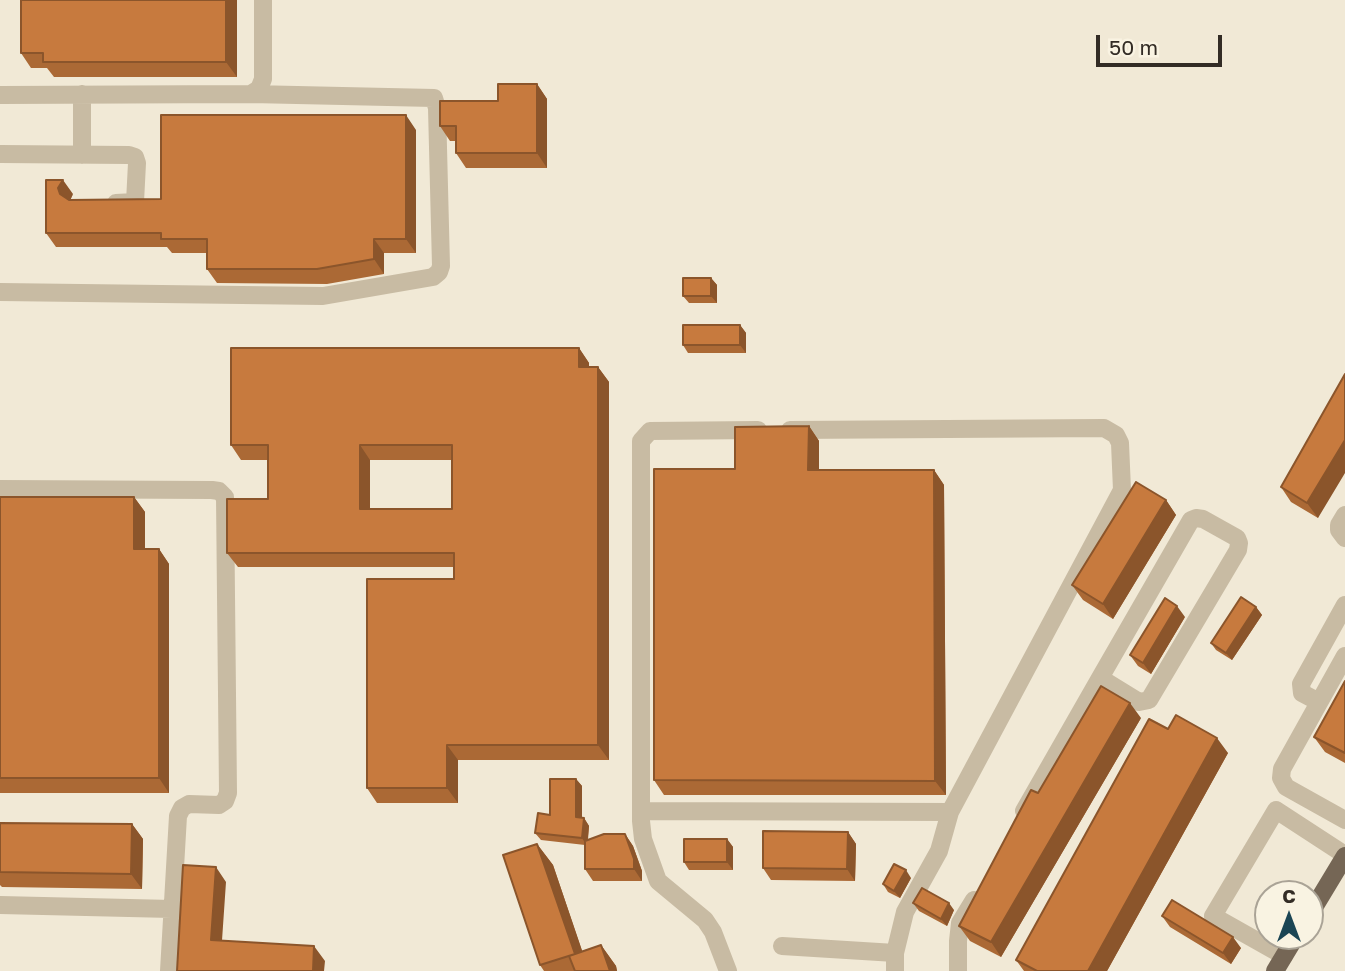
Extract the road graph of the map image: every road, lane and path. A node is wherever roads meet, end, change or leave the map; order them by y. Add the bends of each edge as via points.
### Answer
1 (262, 0) edge
2 (0, 94) edge
3 (82, 94) junction
4 (251, 94) junction
5 (0, 154) edge
6 (82, 155) junction
7 (92, 203) edge
8 (0, 292) edge
9 (0, 489) edge
10 (1345, 514) edge
11 (1345, 538) edge
12 (1345, 605) edge
13 (1345, 656) edge
14 (1100, 678) junction
15 (1320, 702) junction
16 (641, 811) junction
17 (950, 812) junction
18 (1345, 820) edge
19 (1014, 830) edge
20 (1345, 855) edge
21 (981, 888) edge
22 (1324, 890) edge
23 (0, 906) edge
24 (172, 909) junction
25 (782, 946) dead end
26 (895, 962) edge
27 (1279, 964) edge
28 (169, 971) edge
29 (728, 971) edge
30 (958, 971) edge

1 - 4 lane via 263,79
2 - 3 lane
3 - 4 lane
3 - 6 lane
4 - 8 lane via 434,98 439,272 433,277 323,296
5 - 6 lane
6 - 7 lane via 128,155 137,163 135,202
9 - 24 lane via 212,490 225,497 228,793 219,805 189,804 178,816
10 - 11 lane via 1339,525
12 - 15 lane via 1301,684 1302,693
13 - 15 lane
14 - 14 lane via 1191,520 1203,519 1237,538 1237,550 1149,700 1139,702
14 - 19 lane
15 - 18 lane via 1281,778 1286,787
16 - 17 lane
16 - 17 lane via 641,441 650,431 1110,430 1120,443 1122,490
16 - 29 lane via 643,839 658,881 705,920
17 - 26 lane via 939,851 905,912
20 - 22 main road
20 - 27 lane via 1276,810 1213,916
21 - 30 lane via 960,923
23 - 24 lane
24 - 28 lane
25 - 26 lane

